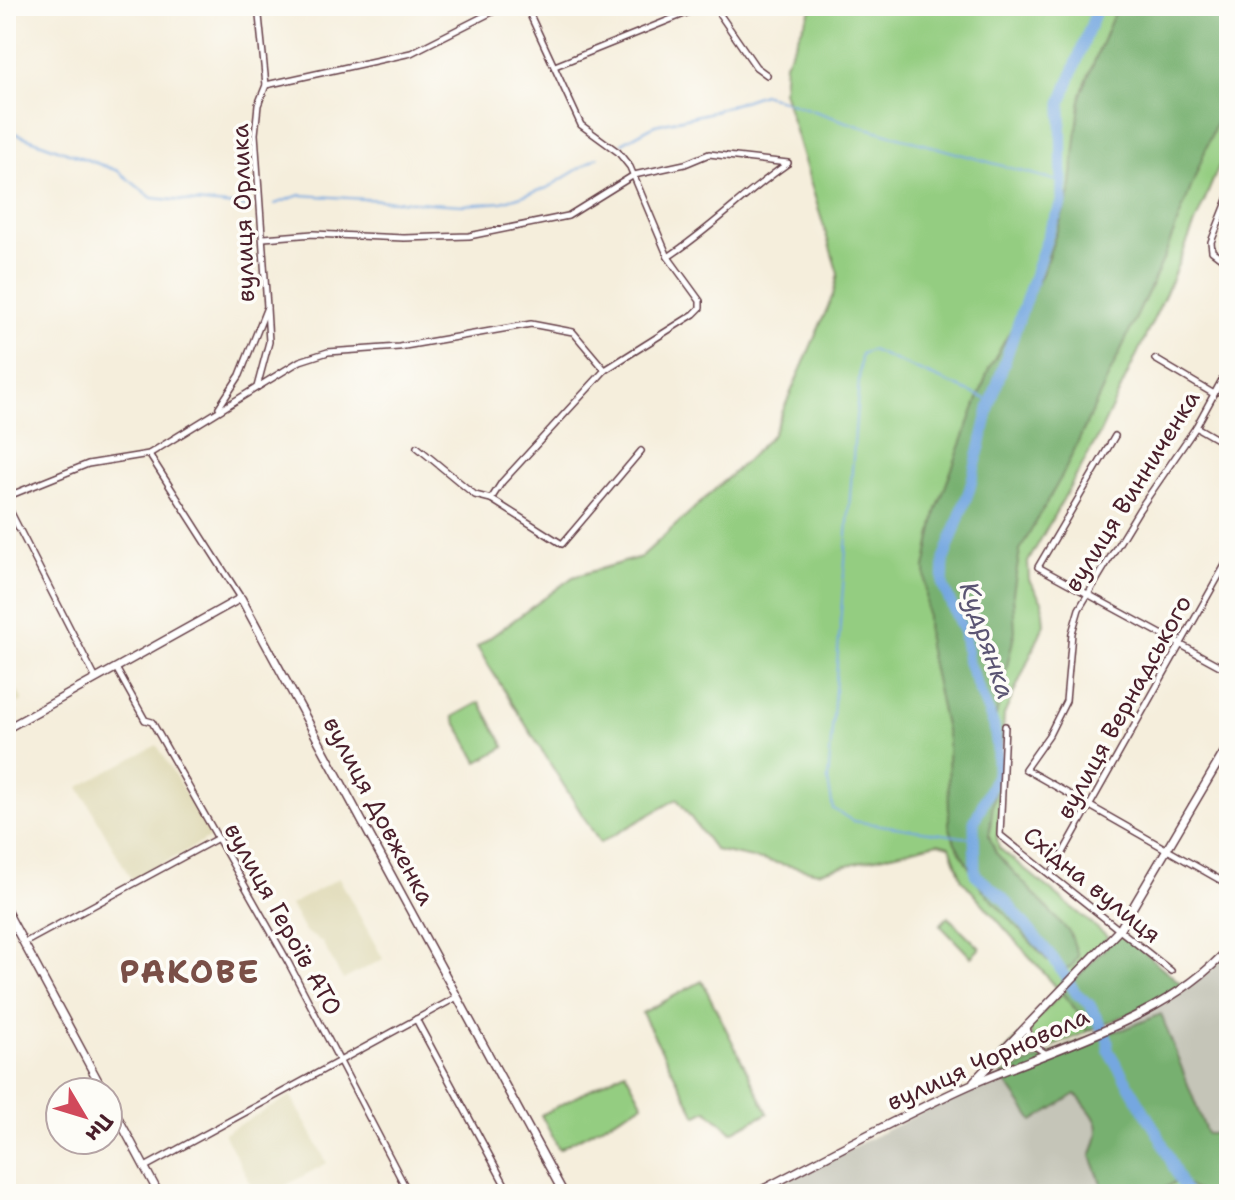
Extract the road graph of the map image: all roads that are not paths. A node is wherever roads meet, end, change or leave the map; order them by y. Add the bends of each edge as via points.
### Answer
1 (258, 6) edge
2 (504, 6) edge
3 (526, 6) edge
4 (704, 6) edge
5 (714, 6) edge
6 (555, 66) junction
7 (767, 75) dead end
8 (266, 85) junction
9 (634, 175) junction
10 (1229, 197) edge
11 (264, 238) junction
12 (668, 257) junction
13 (1229, 264) edge
14 (267, 307) junction
15 (1155, 359) dead end
16 (1229, 367) edge
17 (605, 370) junction
18 (257, 387) junction
19 (1214, 394) junction
20 (218, 409) junction
21 (1196, 427) junction
22 (1115, 436) dead end
23 (1229, 446) edge
24 (417, 447) dead end
25 (641, 451) dead end
26 (149, 454) junction
27 (491, 499) junction
28 (6, 500) edge
29 (1229, 558) edge
30 (1088, 594) junction
31 (241, 598) junction
32 (1179, 644) junction
33 (116, 668) junction
34 (1229, 671) edge
35 (96, 679) junction
36 (1005, 726) dead end
37 (6, 729) edge
38 (1229, 744) edge
39 (1089, 807) junction
40 (218, 838) junction
41 (1169, 851) junction
42 (1051, 874) junction
43 (1229, 885) edge
44 (6, 910) edge
45 (1120, 929) junction
46 (24, 943) junction
47 (1229, 948) edge
48 (1171, 971) dead end
49 (457, 997) junction
50 (416, 1019) junction
51 (1027, 1026) junction
52 (1045, 1053) junction
53 (340, 1060) junction
54 (95, 1076) edge
55 (969, 1085) junction
56 (124, 1128) edge
57 (145, 1167) junction
58 (159, 1194) edge
59 (409, 1194) edge
60 (510, 1194) edge
61 (564, 1194) edge
62 (754, 1194) edge

1 - 8 street, вулиця Орлика
2 - 8 street via 411,53
3 - 6 street
4 - 6 street
5 - 7 street
6 - 9 street via 581,125 618,152
8 - 11 street, вулиця Орлика via 255,134
9 - 11 street via 568,216 507,230 469,236
9 - 12 street
9 - 12 street via 709,154 788,163
10 - 13 street via 1211,242 1212,251
11 - 14 street, вулиця Орлика
12 - 17 street via 700,308
14 - 18 street via 269,342
14 - 20 street, вулиця Орлика via 240,375
15 - 19 street
16 - 19 street, вулиця Винниченка
17 - 18 street via 573,332 531,324 399,347 328,352 300,361
17 - 27 street
18 - 20 street
19 - 21 street, вулиця Винниченка
20 - 26 street
21 - 23 street
21 - 30 street, вулиця Винниченка
22 - 30 street via 1038,567
24 - 27 street via 475,495
25 - 27 street via 562,544
26 - 28 street via 88,464
26 - 31 street, вулиця Довженка
28 - 35 street
29 - 32 street, вулиця Вернадського
30 - 32 street
30 - 39 street, вулиця Винниченка via 1074,621 1066,701 1025,769
31 - 33 street
31 - 49 street, вулиця Довженка
32 - 34 street
32 - 39 street, вулиця Вернадського
33 - 35 street
33 - 40 street, вулиця Героїв АТО
35 - 37 street
36 - 42 street, Східна вулиця via 1000,835
38 - 41 street
39 - 41 street
39 - 42 street, вулиця Вернадського
40 - 46 street
40 - 53 street, вулиця Героїв АТО
41 - 43 street
41 - 45 street
42 - 45 street, Східна вулиця
44 - 46 street
45 - 48 street, Східна вулиця
45 - 51 street
46 - 54 street
47 - 52 street, вулиця Чорновола via 1168,999
49 - 50 street
49 - 61 street, вулиця Довженка
50 - 53 street
50 - 60 street
51 - 52 street via 1030,1043
51 - 55 street
52 - 55 street, вулиця Чорновола
53 - 57 street
53 - 59 street, вулиця Героїв АТО
55 - 62 street, вулиця Чорновола
56 - 57 street
57 - 58 street

